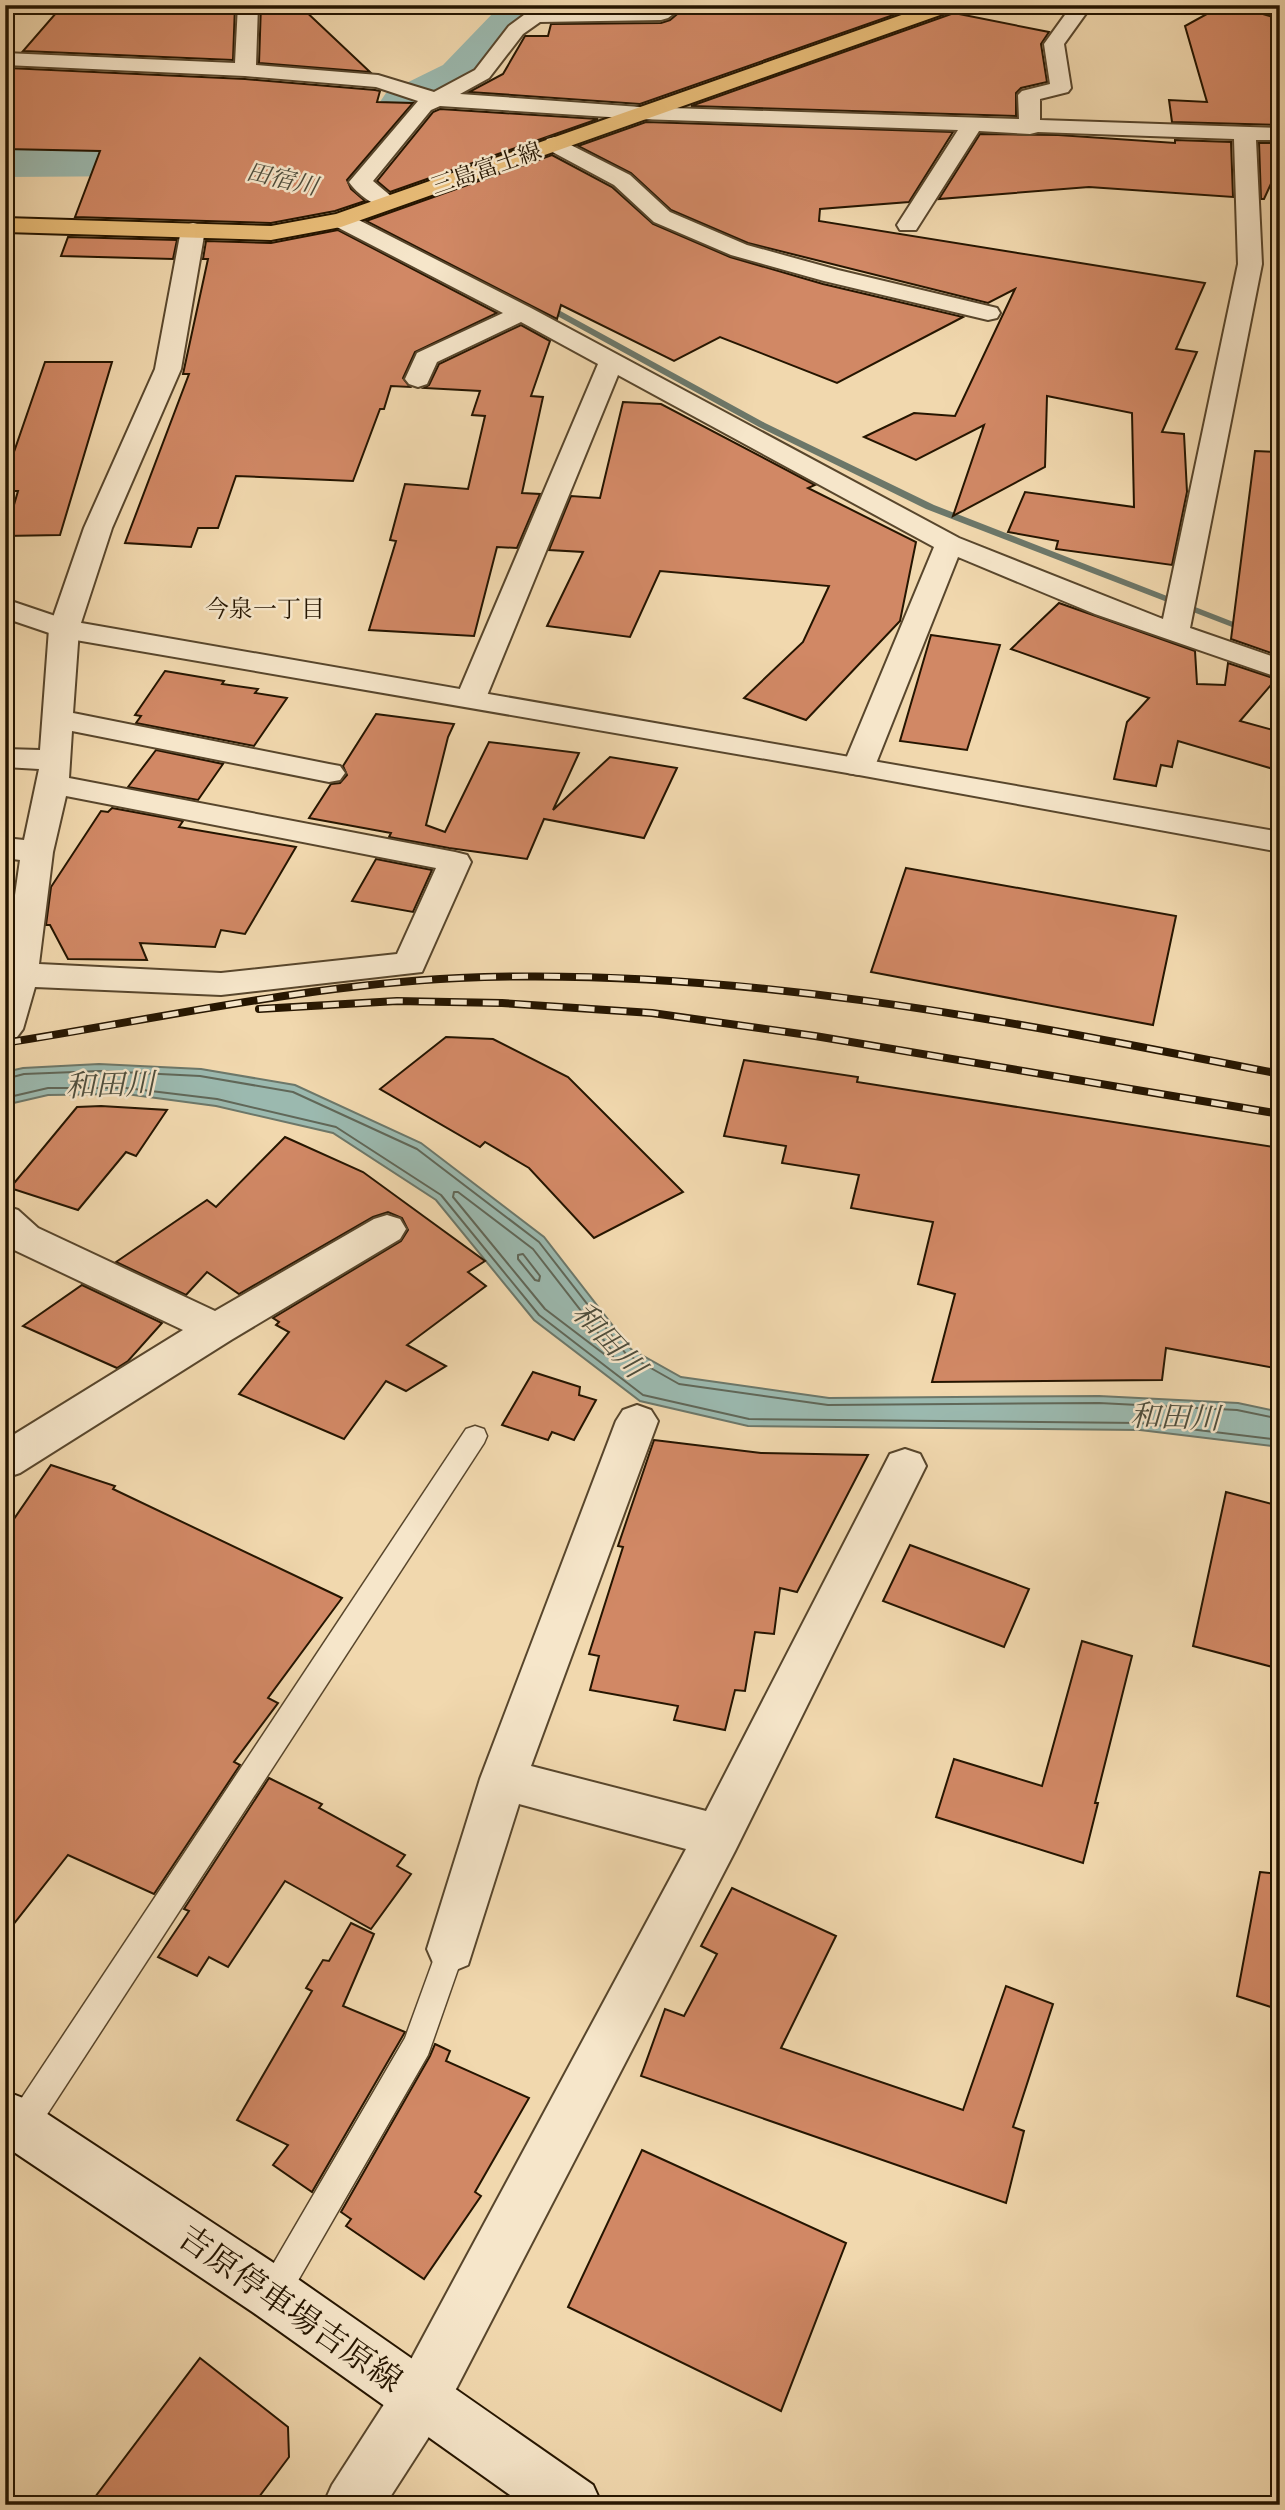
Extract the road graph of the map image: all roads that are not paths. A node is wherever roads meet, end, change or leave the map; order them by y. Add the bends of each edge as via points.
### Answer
1 (248, 5) edge
2 (674, 5) edge
3 (950, 5) edge
4 (535, 11) edge
5 (1077, 12) dead end
6 (5, 59) edge
7 (245, 70) junction
8 (434, 99) junction
9 (639, 113) junction
10 (971, 126) junction
11 (1030, 128) junction
12 (1245, 133) junction
13 (1280, 134) edge
14 (555, 144) junction
15 (386, 203) junction
16 (348, 218) junction
17 (5, 225) edge
18 (908, 225) dead end
19 (193, 230) junction
20 (522, 313) junction
21 (988, 313) dead end
22 (611, 362) junction
23 (418, 379) dead end
24 (948, 544) junction
25 (5, 608) edge
26 (64, 629) junction
27 (1175, 632) junction
28 (1280, 669) edge
29 (471, 698) junction
30 (57, 719) junction
31 (5, 758) edge
32 (859, 766) junction
33 (53, 772) junction
34 (329, 773) dead end
35 (1280, 842) edge
36 (5, 848) edge
37 (37, 852) junction
38 (21, 975) junction
39 (6, 1026) edge
40 (5, 1220) edge
41 (387, 1229) dead end
42 (217, 1329) junction
43 (637, 1421) dead end
44 (475, 1436) dead end
45 (5, 1461) edge
46 (905, 1466) dead end
47 (503, 1779) junction
48 (718, 1836) junction
49 (451, 1949) joint
50 (14, 2121) edge
51 (273, 2294) junction
52 (421, 2398) junction
53 (352, 2505) edge
54 (573, 2505) edge

1 - 7 street
2 - 4 street via 661,14
3 - 9 main road, 三島富士線
4 - 8 street via 482,74
5 - 11 street via 1054,44 1061,88 1029,95
6 - 7 street
7 - 8 street via 378,81
8 - 9 street
8 - 15 street via 360,183
9 - 10 street
9 - 14 main road, 三島富士線
10 - 11 street
10 - 18 street
11 - 12 street
12 - 13 street
12 - 27 street via 1250,264
14 - 15 main road, 三島富士線
14 - 21 street via 622,180 662,216 739,250
15 - 16 main road, 三島富士線
16 - 19 main road, 三島富士線 via 271,233
16 - 20 street
17 - 19 main road, 三島富士線
19 - 26 street via 168,369 98,528
20 - 22 street
20 - 23 street via 426,358
22 - 24 street
22 - 29 street
24 - 27 street
24 - 32 street
25 - 26 street
26 - 29 street
26 - 30 street
27 - 28 street
29 - 32 street
30 - 33 street
30 - 34 street
31 - 33 street
32 - 35 street
33 - 37 street
33 - 38 street via 455,862 410,964 221,984
36 - 37 street
37 - 38 street
38 - 39 street
40 - 42 street via 24,1238
41 - 42 street
42 - 45 street
43 - 47 street
44 - 50 lane
46 - 48 street
47 - 48 street
47 - 49 street
48 - 52 street
49 - 51 lane via 417,2045
50 - 51 street, 吉原停車場吉原線
51 - 52 street, 吉原停車場吉原線
52 - 53 street
52 - 54 street, 吉原停車場吉原線

